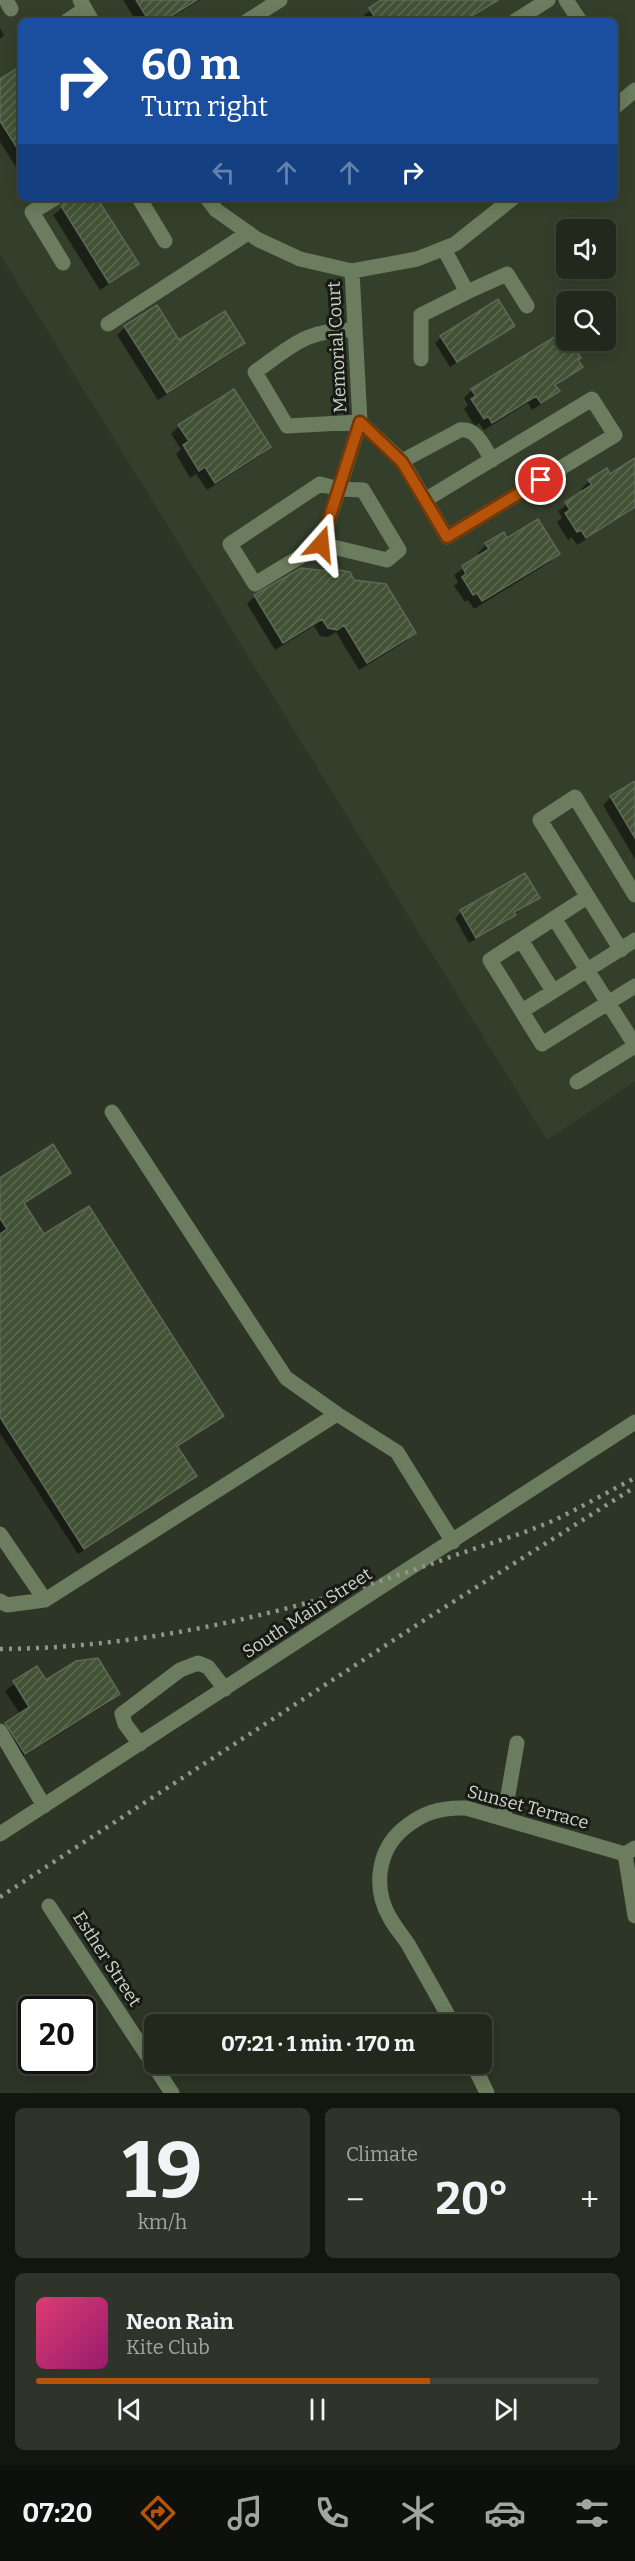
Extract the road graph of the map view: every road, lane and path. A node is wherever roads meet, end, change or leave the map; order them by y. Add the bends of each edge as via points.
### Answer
1 (280, 0) edge
2 (548, 0) edge
3 (566, 0) edge
4 (86, 10) edge
5 (72, 18) edge
6 (252, 18) edge
7 (520, 18) edge
8 (578, 18) edge
9 (635, 90) edge
10 (618, 104) edge
11 (50, 201) edge
12 (141, 201) edge
13 (209, 201) edge
14 (509, 201) edge
15 (248, 232) junction
16 (165, 241) dead end
17 (444, 249) junction
18 (63, 263) dead end
19 (352, 271) junction
20 (467, 292) junction
21 (527, 306) dead end
22 (108, 324) dead end
23 (355, 330) junction
24 (421, 359) dead end
25 (360, 422) junction
26 (492, 460) junction
27 (402, 462) junction
28 (339, 489) junction
29 (425, 500) junction
30 (321, 544) junction
31 (635, 894) edge
32 (588, 897) junction
33 (555, 918) junction
34 (521, 940) junction
35 (635, 940) edge
36 (621, 950) junction
37 (587, 970) junction
38 (635, 986) edge
39 (553, 991) junction
40 (608, 1003) junction
41 (522, 1011) junction
42 (635, 1045) edge
43 (577, 1082) dead end
44 (112, 1112) dead end
45 (337, 1414) junction
46 (635, 1422) edge
47 (0, 1534) edge
48 (453, 1542) junction
49 (45, 1600) junction
50 (0, 1601) edge
51 (225, 1689) junction
52 (0, 1731) edge
53 (517, 1743) dead end
54 (140, 1744) junction
55 (44, 1806) junction
56 (504, 1818) junction
57 (0, 1834) edge
58 (630, 1851) edge
59 (50, 1906) dead end
60 (635, 1916) edge
61 (447, 2014) edge
62 (478, 2074) edge
63 (172, 2093) edge
64 (487, 2093) edge

1 - 6 street
2 - 7 street
3 - 8 street
4 - 5 street
9 - 10 street
11 - 18 street via 32,212
12 - 16 street
13 - 15 street
14 - 17 street
15 - 19 street via 300,259
15 - 22 street
17 - 19 street via 417,259
17 - 20 street
19 - 23 street, Memorial Court
20 - 21 street via 507,274
20 - 24 street via 421,315
23 - 25 street, Memorial Court
23 - 25 street via 329,330 302,339 255,372 287,426
25 - 27 street
25 - 28 street
26 - 27 street via 475,433 468,429
26 - 29 street
26 - 29 street via 592,399 615,435 447,537
27 - 29 street
28 - 30 street
28 - 30 street via 363,490 399,550 387,560
28 - 30 street via 320,484 230,544 255,584
31 - 32 street via 575,798 540,820
32 - 33 street
32 - 36 street
33 - 34 street
33 - 37 street
34 - 39 street
34 - 41 street via 490,960
35 - 36 street
36 - 37 street
37 - 39 street
37 - 40 street
38 - 40 street
39 - 41 street
40 - 41 street via 542,1044
40 - 42 street
42 - 43 street
44 - 45 street via 286,1378
45 - 48 street via 397,1452
45 - 49 street
46 - 48 street, South Main Street
47 - 49 street
48 - 51 street, South Main Street
49 - 50 street via 7,1605
51 - 54 street, South Main Street
51 - 54 street via 208,1667 198,1662 180,1670 122,1714
52 - 55 street
53 - 56 street
54 - 55 street, South Main Street
55 - 57 street, South Main Street
56 - 58 street, Sunset Terrace
56 - 61 street, Sunset Terrace via 466,1808 448,1808 415,1819 397,1834 378,1872 389,1917
58 - 60 street
59 - 63 street, Esther Street
62 - 64 street

